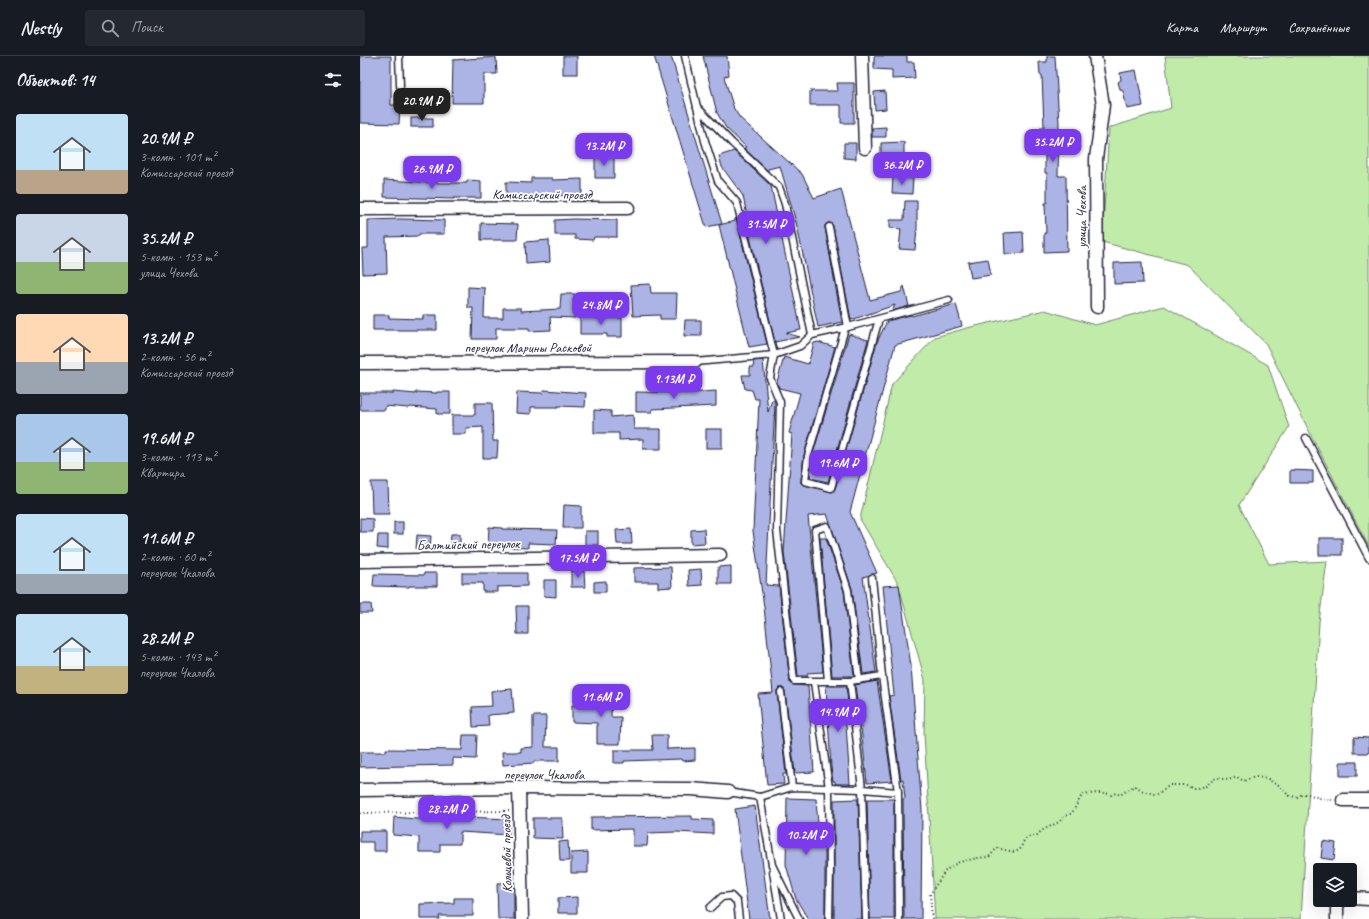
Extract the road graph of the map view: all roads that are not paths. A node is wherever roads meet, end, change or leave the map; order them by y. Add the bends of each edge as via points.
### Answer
1 (399, 56) edge
2 (692, 56) edge
3 (862, 56) edge
4 (1096, 56) edge
5 (686, 59) edge
6 (400, 86) dead end
7 (697, 107) junction
8 (864, 148) dead end
9 (628, 208) dead end
10 (360, 209) edge
11 (829, 227) dead end
12 (949, 300) dead end
13 (1096, 307) dead end
14 (879, 319) junction
15 (846, 328) junction
16 (812, 335) junction
17 (774, 355) junction
18 (695, 362) joint
19 (360, 363) edge
20 (1306, 438) dead end
21 (720, 555) dead end
22 (1369, 558) edge
23 (360, 561) edge
24 (872, 578) dead end
25 (882, 676) junction
26 (859, 680) junction
27 (828, 681) junction
28 (850, 681) junction
29 (814, 682) junction
30 (781, 692) dead end
31 (792, 787) junction
32 (519, 788) junction
33 (829, 788) junction
34 (862, 789) junction
35 (360, 790) edge
36 (728, 792) joint
37 (898, 792) junction
38 (760, 797) junction
39 (1343, 800) dead end
40 (1369, 800) edge
41 (772, 864) junction
42 (1357, 898) edge
43 (1369, 899) edge
44 (1337, 907) edge
45 (710, 908) dead end
46 (522, 919) edge
47 (739, 919) edge
48 (781, 919) edge
49 (799, 919) edge
50 (829, 919) edge
51 (866, 919) edge
52 (899, 919) edge
53 (1337, 919) edge

1 - 6 lane
2 - 5 lane
3 - 8 street
4 - 13 street, улица Чехова via 1103,105 1096,159
5 - 7 lane
7 - 16 lane via 779,187 785,204
7 - 17 lane via 718,182 737,203
9 - 10 street, Комиссарский проезд
11 - 15 lane
12 - 14 lane
14 - 15 lane
14 - 15 lane via 831,488 805,481 808,456
15 - 16 lane
16 - 17 lane via 800,346
17 - 18 lane
17 - 29 lane via 770,378 780,402 777,530 794,681
18 - 19 street, переулок Марины Расковой
20 - 22 lane
21 - 23 street, Балтийский переулок
24 - 25 lane
25 - 26 lane
25 - 37 lane
26 - 27 lane via 848,590 827,526 815,530
26 - 28 lane
27 - 28 lane
27 - 29 lane
28 - 34 lane
29 - 33 lane
30 - 31 lane
31 - 33 lane
31 - 38 lane
32 - 35 street, переулок Чкалова
32 - 36 street, переулок Чкалова via 691,789
32 - 46 street, Кольцевой проезд
33 - 34 lane
33 - 50 lane
34 - 37 lane
34 - 51 lane
36 - 38 lane
37 - 52 lane
38 - 41 lane
39 - 40 street
41 - 48 lane
41 - 49 lane
42 - 43 street
44 - 53 street
45 - 47 lane via 722,897 731,896 737,902

